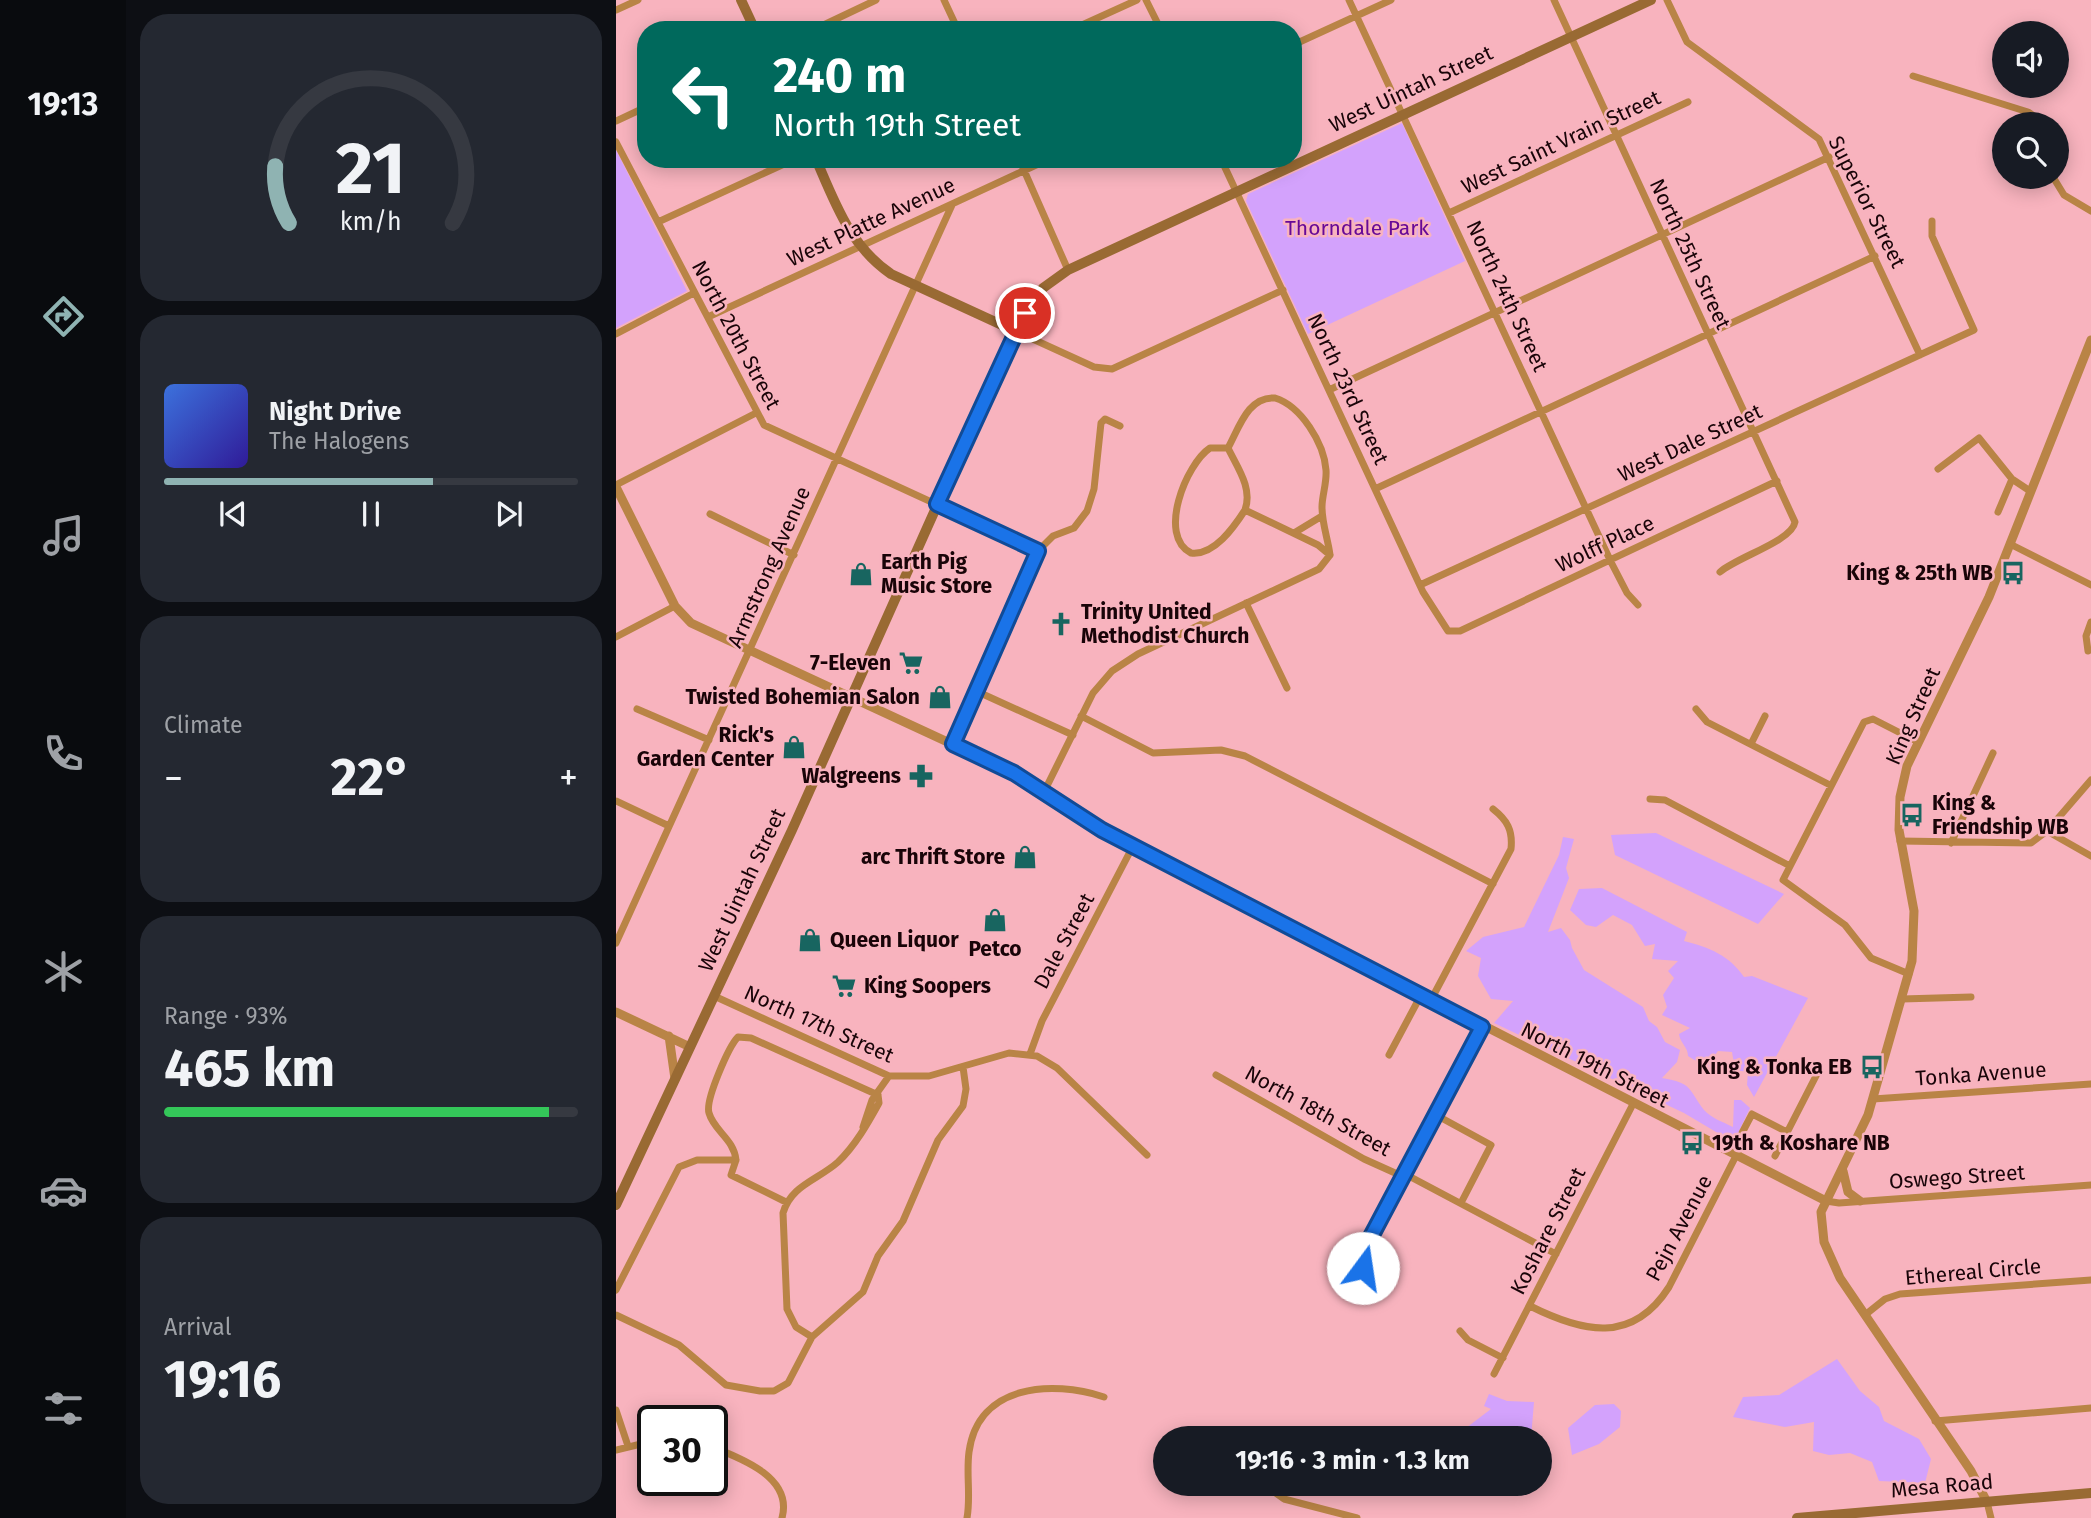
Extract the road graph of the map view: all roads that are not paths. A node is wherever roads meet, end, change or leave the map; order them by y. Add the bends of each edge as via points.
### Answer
1 (638, 0) edge
2 (740, 0) edge
3 (876, 0) edge
4 (944, 0) edge
5 (1137, 0) edge
6 (1146, 0) edge
7 (1349, 0) edge
8 (1391, 0) edge
9 (1554, 0) edge
10 (1651, 0) edge
11 (1667, 0) edge
12 (616, 10) edge
13 (1356, 16) junction
14 (750, 21) edge
15 (832, 21) edge
16 (953, 21) edge
17 (1091, 21) edge
18 (1156, 21) edge
19 (1570, 37) junction
20 (1302, 42) edge
21 (1913, 76) dead end
22 (1688, 102) dead end
23 (637, 111) edge
24 (2028, 112) edge
25 (1403, 114) junction
26 (616, 121) edge
27 (1615, 135) junction
28 (616, 142) edge
29 (1829, 157) junction
30 (1302, 161) edge
31 (775, 168) edge
32 (820, 168) edge
33 (1023, 168) edge
34 (1030, 168) edge
35 (1225, 168) edge
36 (1286, 168) edge
37 (1024, 171) junction
38 (2060, 189) edge
39 (1236, 191) junction
40 (952, 205) junction
41 (2091, 211) edge
42 (1449, 213) junction
43 (1932, 221) dead end
44 (657, 222) junction
45 (1661, 235) junction
46 (859, 246) junction
47 (1875, 256) junction
48 (1068, 270) junction
49 (916, 286) junction
50 (1283, 290) junction
51 (694, 293) junction
52 (1496, 313) junction
53 (708, 317) junction
54 (1015, 331) junction
55 (1707, 333) junction
56 (616, 334) edge
57 (2091, 340) edge
58 (1920, 355) junction
59 (1329, 390) junction
60 (1542, 412) junction
61 (756, 413) junction
62 (1120, 426) dead end
63 (1753, 431) junction
64 (1228, 448) junction
65 (837, 459) junction
66 (1938, 469) dead end
67 (2012, 479) junction
68 (1777, 481) junction
69 (616, 486) edge
70 (1375, 489) junction
71 (2030, 491) junction
72 (937, 504) junction
73 (1588, 509) junction
74 (1245, 510) junction
75 (1998, 513) dead end
76 (710, 514) dead end
77 (1322, 516) junction
78 (1294, 533) junction
79 (2010, 544) junction
80 (1038, 551) junction
81 (794, 555) junction
82 (1330, 555) junction
83 (1611, 562) junction
84 (1720, 572) dead end
85 (1420, 585) junction
86 (2091, 585) edge
87 (1247, 603) junction
88 (1638, 605) dead end
89 (675, 606) junction
90 (2091, 622) edge
91 (1447, 631) joint
92 (616, 637) edge
93 (750, 651) junction
94 (2088, 651) dead end
95 (1287, 688) dead end
96 (976, 691) junction
97 (850, 697) junction
98 (637, 709) dead end
99 (1696, 709) dead end
100 (1081, 716) junction
101 (1765, 716) dead end
102 (1073, 735) junction
103 (709, 740) junction
104 (1918, 742) junction
105 (953, 744) junction
106 (1751, 744) junction
107 (1993, 753) dead end
108 (2091, 780) edge
109 (1830, 785) junction
110 (1044, 792) junction
111 (1650, 799) dead end
112 (616, 801) edge
113 (1493, 809) dead end
114 (668, 826) junction
115 (2047, 831) junction
116 (1900, 841) junction
117 (1951, 843) junction
118 (1133, 846) junction
119 (2091, 856) edge
120 (1790, 866) junction
121 (1493, 884) junction
122 (616, 943) edge
123 (1909, 974) junction
124 (1421, 995) junction
125 (714, 996) junction
126 (1971, 997) dead end
127 (1902, 999) junction
128 (1431, 1000) junction
129 (616, 1012) edge
130 (1482, 1027) junction
131 (668, 1037) junction
132 (690, 1047) junction
133 (1030, 1054) junction
134 (1389, 1055) dead end
135 (963, 1066) junction
136 (1816, 1074) dead end
137 (1216, 1075) dead end
138 (889, 1076) junction
139 (675, 1079) junction
140 (2091, 1084) edge
141 (878, 1095) junction
142 (1873, 1099) junction
143 (1633, 1104) junction
144 (1436, 1115) junction
145 (1787, 1132) junction
146 (1147, 1155) dead end
147 (1736, 1156) junction
148 (1775, 1156) dead end
149 (736, 1160) junction
150 (1843, 1170) junction
151 (1404, 1175) junction
152 (2091, 1185) edge
153 (1826, 1201) junction
154 (1860, 1201) junction
155 (786, 1202) junction
156 (1461, 1203) junction
157 (616, 1205) edge
158 (1556, 1254) junction
159 (2091, 1280) edge
160 (616, 1290) edge
161 (1382, 1292) dead end
162 (1530, 1306) junction
163 (616, 1315) edge
164 (1865, 1315) junction
165 (1460, 1331) dead end
166 (812, 1337) junction
167 (1503, 1358) junction
168 (1494, 1374) dead end
169 (1104, 1397) dead end
170 (2091, 1408) edge
171 (616, 1410) edge
172 (1935, 1421) junction
173 (637, 1444) edge
174 (628, 1446) junction
175 (616, 1450) edge
176 (728, 1456) edge
177 (2091, 1493) edge
178 (1280, 1496) edge
179 (1987, 1502) junction
180 (782, 1518) edge
181 (967, 1518) edge
182 (1357, 1518) edge
183 (1797, 1518) edge
184 (1991, 1518) edge

1 - 12 street
2 - 14 main road
3 - 15 street
4 - 16 street
5 - 17 street
6 - 18 street
7 - 13 street, North 24th Street
8 - 13 street
9 - 19 street, North 25th Street
10 - 19 main road, West Uintah Street
11 - 29 street, Superior Street via 1687,42 1819,139
13 - 20 street
13 - 25 street, North 24th Street
19 - 25 main road, West Uintah Street
19 - 27 street, North 25th Street
21 - 24 street
22 - 27 street, West Saint Vrain Street
23 - 26 street
25 - 30 main road, West Uintah Street
25 - 42 street, North 24th Street
27 - 42 street, West Saint Vrain Street
27 - 45 street, North 25th Street
28 - 44 street, North 20th Street
29 - 45 street
29 - 47 street, Superior Street
31 - 44 street
32 - 46 main road
33 - 37 street
34 - 37 street, West Platte Avenue
35 - 39 street, North 23rd Street
36 - 39 main road, West Uintah Street
37 - 40 street, West Platte Avenue
37 - 48 street
38 - 41 street
39 - 48 main road, West Uintah Street
39 - 50 street, North 23rd Street
40 - 46 street, West Platte Avenue
40 - 49 street, Armstrong Avenue
42 - 52 street, North 24th Street
43 - 58 street, West Dale Street via 1932,236 1974,330
44 - 51 street, North 20th Street
45 - 52 street
45 - 55 street, North 25th Street
46 - 49 main road via 880,267
46 - 53 street, West Platte Avenue
47 - 55 street
47 - 58 street, Superior Street
48 - 54 main road, West Uintah Street via 1043,288
49 - 54 main road
49 - 65 street, Armstrong Avenue
50 - 54 street via 1107,369
50 - 59 street, North 23rd Street
51 - 53 street, North 20th Street
51 - 56 street
52 - 59 street
52 - 60 street, North 24th Street
53 - 61 street, North 20th Street
54 - 72 main road, West Uintah Street
55 - 60 street
55 - 63 street, North 25th Street
57 - 71 street, King Street
58 - 63 street, West Dale Street
59 - 70 street, North 23rd Street
60 - 70 street
60 - 73 street, North 24th Street
61 - 65 street, North 20th Street via 770,428
61 - 69 street
62 - 80 street via 1105,419 1101,423 1094,489 1083,518
63 - 68 street, North 25th Street
63 - 73 street, West Dale Street
64 - 74 street via 1246,485
64 - 74 street via 1210,448 1195,466 1178,503 1175,534 1191,553 1203,553
64 - 77 street via 1256,402 1275,398 1293,405 1305,419 1325,462
65 - 72 street, North 20th Street
65 - 81 street, Armstrong Avenue
66 - 67 street via 1979,438
67 - 71 street
67 - 75 street
68 - 83 street, Wolff Place
68 - 84 street, North 25th Street via 1795,522 1788,535
69 - 89 street, North 19th Street
70 - 85 street, North 23rd Street
71 - 79 street, King Street
72 - 80 street, North 20th Street
72 - 97 main road, West Uintah Street
73 - 83 street, North 24th Street
73 - 85 street, West Dale Street
74 - 78 street
76 - 81 street
77 - 78 street
77 - 82 street
78 - 82 street
79 - 86 street
79 - 104 street, King Street
80 - 96 street
81 - 93 street, Armstrong Avenue
82 - 87 street via 1319,569
83 - 88 street, North 24th Street
83 - 91 street, Wolff Place via 1460,631
85 - 91 street, North 23rd Street
87 - 95 street
87 - 100 street via 1120,665 1098,686
89 - 92 street
89 - 93 street, North 19th Street via 691,623
90 - 94 street via 2086,636
93 - 97 street, North 19th Street
93 - 103 street, Armstrong Avenue
96 - 102 street
96 - 105 street
97 - 105 street, North 19th Street
97 - 125 main road, West Uintah Street
98 - 103 street
99 - 106 street via 1707,722
100 - 102 street
100 - 121 street via 1153,753 1237,752
101 - 106 street
102 - 110 street
103 - 114 street, Armstrong Avenue
104 - 109 street via 1868,719
104 - 116 street, King Street via 1903,780
105 - 110 street, North 19th Street
106 - 109 street
107 - 117 street
108 - 115 street
109 - 120 street
110 - 118 street, North 19th Street
111 - 120 street via 1665,800
112 - 114 street
113 - 121 street via 1506,820 1512,840
114 - 122 street, Armstrong Avenue
115 - 117 street via 2024,844
115 - 119 street
116 - 117 street
116 - 123 street, King Street via 1914,911
118 - 124 street, North 19th Street
118 - 133 street, Dale Street via 1045,1015
120 - 123 street via 1783,880 1845,925 1871,958
121 - 128 street
123 - 127 street, King Street
124 - 128 street, North 19th Street
124 - 134 street
125 - 132 main road, West Uintah Street
125 - 138 street, North 17th Street
126 - 127 street
127 - 142 street, King Street
128 - 130 street, North 19th Street
129 - 131 street
130 - 143 street, North 19th Street
130 - 144 street
131 - 132 street
131 - 139 street
132 - 139 main road, West Uintah Street
133 - 135 street, North 17th Street via 1009,1053
133 - 146 street via 1067,1077
135 - 138 street, North 17th Street via 918,1078
135 - 166 street via 964,1102 938,1140 903,1221 882,1249 863,1292
136 - 145 street
137 - 151 street, North 18th Street via 1364,1159
138 - 141 street
139 - 157 main road, West Uintah Street
140 - 142 street, Tonka Avenue
141 - 149 street via 751,1038 738,1037 708,1112 733,1146
141 - 155 street via 863,1127 838,1161
142 - 150 street, King Street
143 - 147 street, North 19th Street
143 - 158 street, Koshare Street
144 - 151 street
144 - 156 street via 1491,1145
145 - 147 street, Pejn Avenue via 1752,1114
145 - 148 street
147 - 153 street, North 19th Street
147 - 162 street, Pejn Avenue via 1669,1287 1650,1310 1620,1326 1586,1329
149 - 155 street via 731,1175
149 - 160 street via 697,1160 679,1167
150 - 153 street, King Street
150 - 154 street via 1848,1192
151 - 156 street, North 18th Street
151 - 161 street via 1362,1257 1367,1279
152 - 154 street, Oswego Street
153 - 154 street, Oswego Street
153 - 164 street via 1821,1217 1824,1242 1840,1278
155 - 166 street via 787,1308 796,1327
156 - 158 street, North 18th Street
158 - 162 street, Koshare Street
159 - 164 street, Ethereal Circle via 1900,1294
162 - 167 street, Koshare Street
163 - 166 street via 679,1345 726,1385 760,1391 774,1391 788,1383
164 - 172 street
165 - 167 street
167 - 168 street, Koshare Street
169 - 181 street via 1027,1389 992,1407 977,1427 969,1452
170 - 172 street
171 - 174 street
172 - 179 street
173 - 174 street
174 - 175 street
176 - 180 street via 774,1480 784,1500
177 - 179 main road, Mesa Road
178 - 182 street
179 - 183 main road, Mesa Road
179 - 184 street

